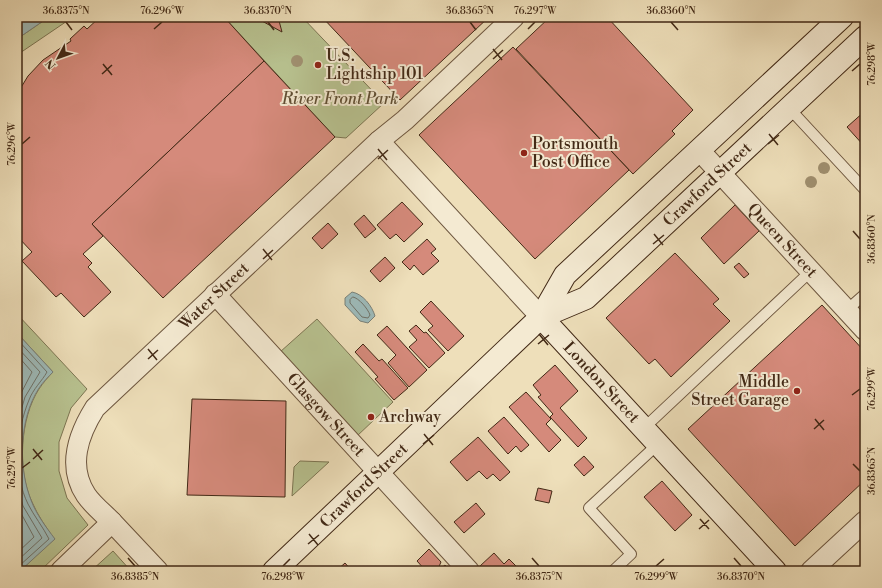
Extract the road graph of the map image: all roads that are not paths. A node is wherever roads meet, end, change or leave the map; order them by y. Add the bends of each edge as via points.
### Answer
1 (514, 17) edge
2 (842, 17) edge
3 (865, 37) edge
4 (789, 108) junction
5 (379, 141) junction
6 (699, 150) junction
7 (720, 173) junction
8 (865, 190) edge
9 (811, 272) junction
10 (215, 294) junction
11 (865, 294) edge
12 (847, 310) junction
13 (541, 317) junction
14 (865, 330) edge
15 (644, 428) junction
16 (658, 444) junction
17 (379, 473) junction
18 (865, 521) edge
19 (112, 522) junction
20 (60, 571) edge
21 (158, 571) edge
22 (274, 571) edge
23 (469, 571) edge
24 (613, 571) edge
25 (775, 571) edge
26 (811, 571) edge

1 - 5 street, Water Street via 405,120
2 - 6 main road, Crawford Street
3 - 4 main road, Crawford Street
4 - 7 main road, Crawford Street
4 - 8 lane
5 - 10 street, Water Street
5 - 13 street, London Street
6 - 7 street, Queen Street
6 - 13 main road, Crawford Street via 565,276
7 - 9 street, Queen Street
7 - 13 main road, Crawford Street via 586,298
9 - 12 street, Queen Street
9 - 15 lane
10 - 17 street, Glasgow Street
10 - 19 street, Water Street via 95,408 85,425 75,462 78,479 86,495
11 - 12 lane
12 - 14 street, Queen Street
13 - 15 main road, London Street
13 - 17 main road, Crawford Street
15 - 16 main road, London Street
16 - 24 lane via 589,508 631,554
16 - 25 main road, London Street
17 - 22 main road, Crawford Street
17 - 23 street, Glasgow Street
18 - 26 street
19 - 20 street
19 - 21 street, Water Street

